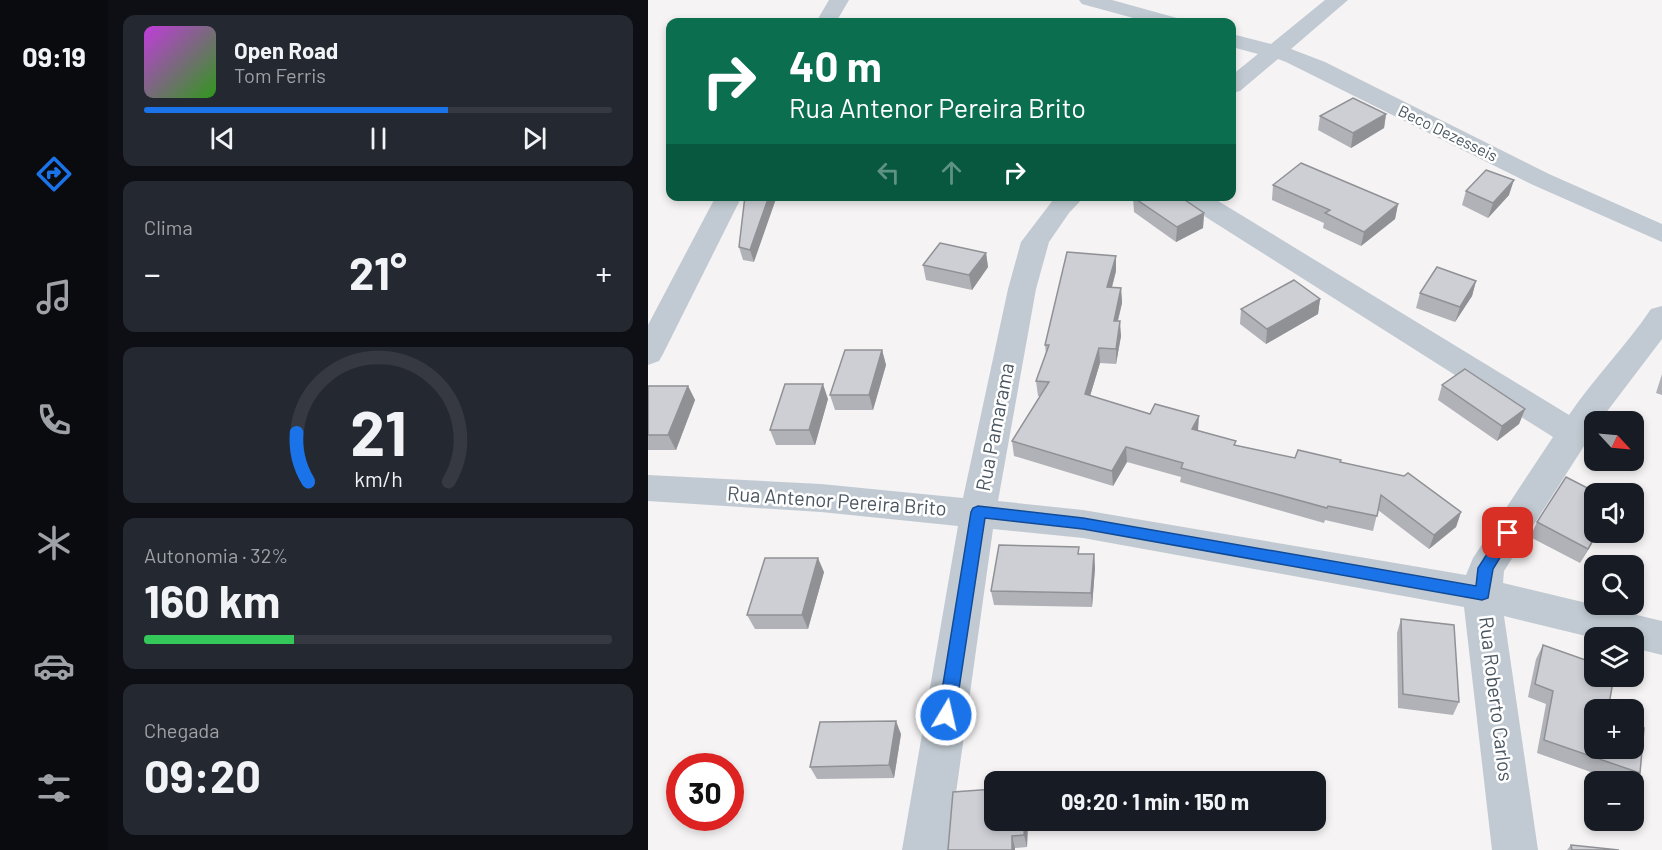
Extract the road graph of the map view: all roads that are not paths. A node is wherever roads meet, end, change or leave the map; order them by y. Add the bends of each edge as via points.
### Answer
1 (839, 0) edge
2 (1089, 0) edge
3 (1338, 0) edge
4 (828, 18) edge
5 (1155, 18) edge
6 (1236, 41) edge
7 (1274, 52) junction
8 (1236, 83) edge
9 (726, 201) edge
10 (1067, 201) edge
11 (1199, 201) edge
12 (1662, 234) edge
13 (1662, 316) edge
14 (648, 354) edge
15 (1574, 434) junction
16 (648, 488) edge
17 (978, 512) junction
18 (1482, 594) junction
19 (1662, 638) edge
20 (925, 850) edge
21 (1515, 850) edge

1 - 4 street
2 - 5 street
3 - 7 street
6 - 7 street, Beco Dezesseis
7 - 8 street
7 - 12 street, Beco Dezesseis via 1317,67 1540,179
9 - 14 street
10 - 17 street, Rua Pamarama via 1035,242
11 - 15 street
13 - 15 street, Rua Roberto Carlos
15 - 18 street, Rua Roberto Carlos via 1486,568
16 - 17 street, Rua Antenor Pereira Brito
17 - 18 street, Rua Antenor Pereira Brito via 1083,524
17 - 20 street, Rua Pamarama
18 - 19 street, Rua Antenor Pereira Brito
18 - 21 street, Rua Roberto Carlos

